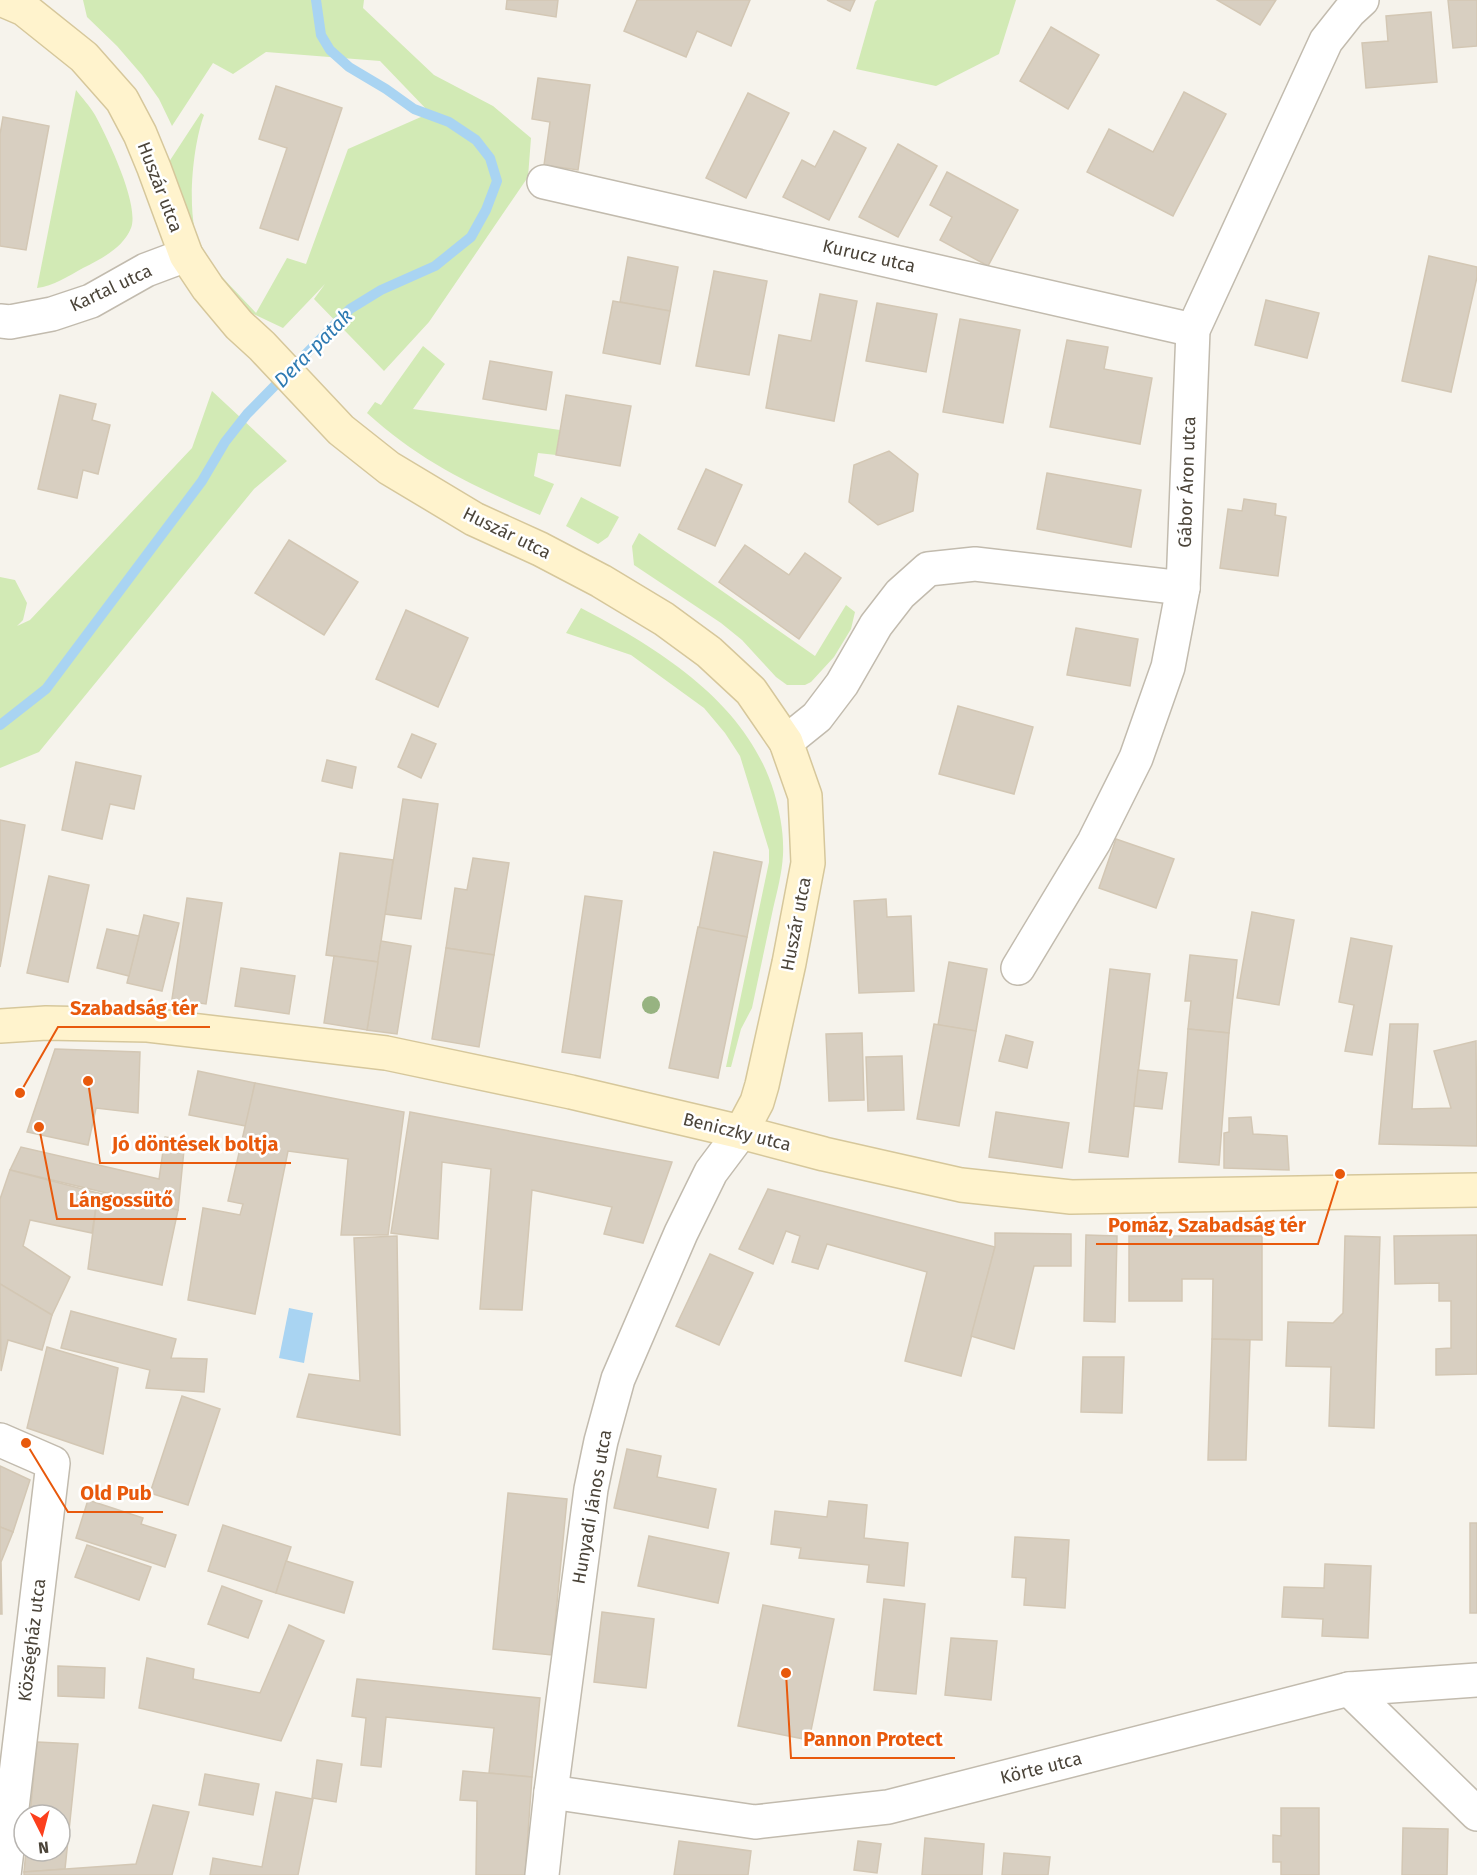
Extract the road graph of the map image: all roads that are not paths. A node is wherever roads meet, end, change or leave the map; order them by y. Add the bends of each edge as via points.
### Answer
1 (1362, 0) edge
2 (20, 3) edge
3 (544, 182) dead end
4 (186, 255) junction
5 (0, 321) edge
6 (1193, 330) junction
7 (1183, 588) junction
8 (786, 742) junction
9 (1018, 968) dead end
10 (0, 1026) edge
11 (741, 1132) junction
12 (1477, 1190) edge
13 (0, 1440) edge
14 (1477, 1680) edge
15 (1349, 1689) junction
16 (551, 1792) junction
17 (1477, 1814) edge
18 (4, 1875) edge
19 (542, 1875) edge

1 - 6 street, Gábor Áron utca via 1326,41
2 - 4 street, Huszár utca via 84,57 122,100 140,134
3 - 6 street, Kurucz utca
4 - 5 street, Kartal utca via 52,315
4 - 8 street, Huszár utca via 239,325 341,430 389,468 474,519 601,581 664,619 709,652 751,691
6 - 7 street, Gábor Áron utca
7 - 8 street via 975,564 928,569 900,594 817,717
7 - 9 street, Gábor Áron utca via 1168,667 1136,758 1094,842
8 - 11 street, Huszár utca via 805,796 808,863 762,1085
10 - 11 street, Beniczky utca via 148,1025 386,1053
11 - 12 street, Beniczky utca via 961,1185 1071,1197
11 - 16 street, Hunyadi János utca via 711,1172 618,1379 591,1489
13 - 18 street, Községház utca via 53,1463
14 - 15 street, Körte utca
15 - 16 street, Körte utca via 888,1807 754,1822
15 - 17 street
16 - 19 street, Hunyadi János utca

